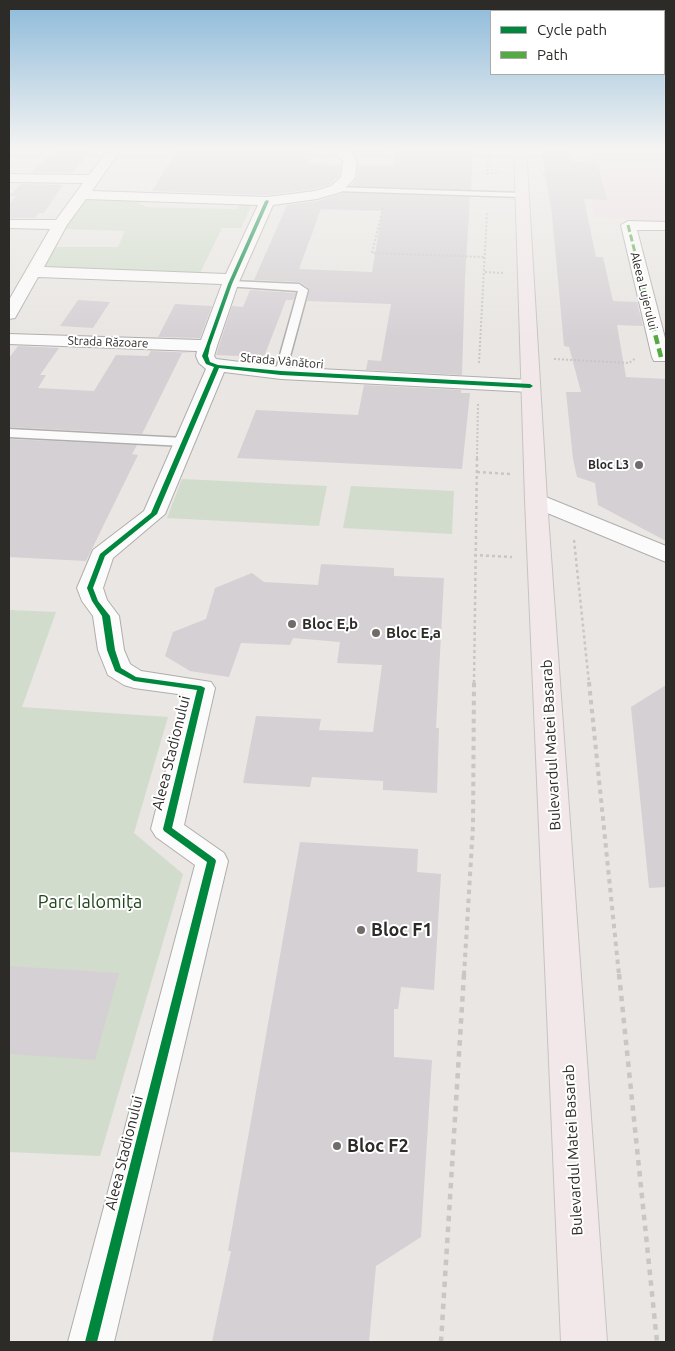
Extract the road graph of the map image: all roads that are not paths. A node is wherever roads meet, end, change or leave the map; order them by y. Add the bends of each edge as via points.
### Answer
1 (69, 212) edge
2 (262, 212) edge
3 (522, 212) edge
4 (9, 224) edge
5 (60, 225) junction
6 (666, 226) edge
7 (32, 276) junction
8 (9, 280) edge
9 (231, 281) junction
10 (9, 314) edge
11 (9, 338) edge
12 (212, 356) junction
13 (639, 356) road end
14 (663, 357) edge
15 (281, 373) junction
16 (530, 386) junction
17 (9, 433) edge
18 (184, 442) junction
19 (536, 500) junction
20 (666, 555) edge
21 (92, 1342) edge
22 (584, 1342) edge

1 - 5 street
2 - 9 street
3 - 16 main road, Bulevardul Matei Basarab
4 - 5 street
5 - 7 street
6 - 14 street, Aleea Lujerului via 628,225
7 - 8 street
7 - 9 street
7 - 10 street
9 - 12 street
9 - 15 lane via 303,290
11 - 12 street, Strada Răzoare
12 - 15 street, Strada Vânători
12 - 18 street, Aleea Stadionului
13 - 14 street
15 - 16 street, Strada Vânători
16 - 19 main road, Bulevardul Matei Basarab
17 - 18 lane
18 - 21 street, Aleea Stadionului via 154,514 102,555 90,588 106,616 111,650 118,669 134,679 201,688 166,829 212,861
19 - 20 street
19 - 22 main road, Bulevardul Matei Basarab

